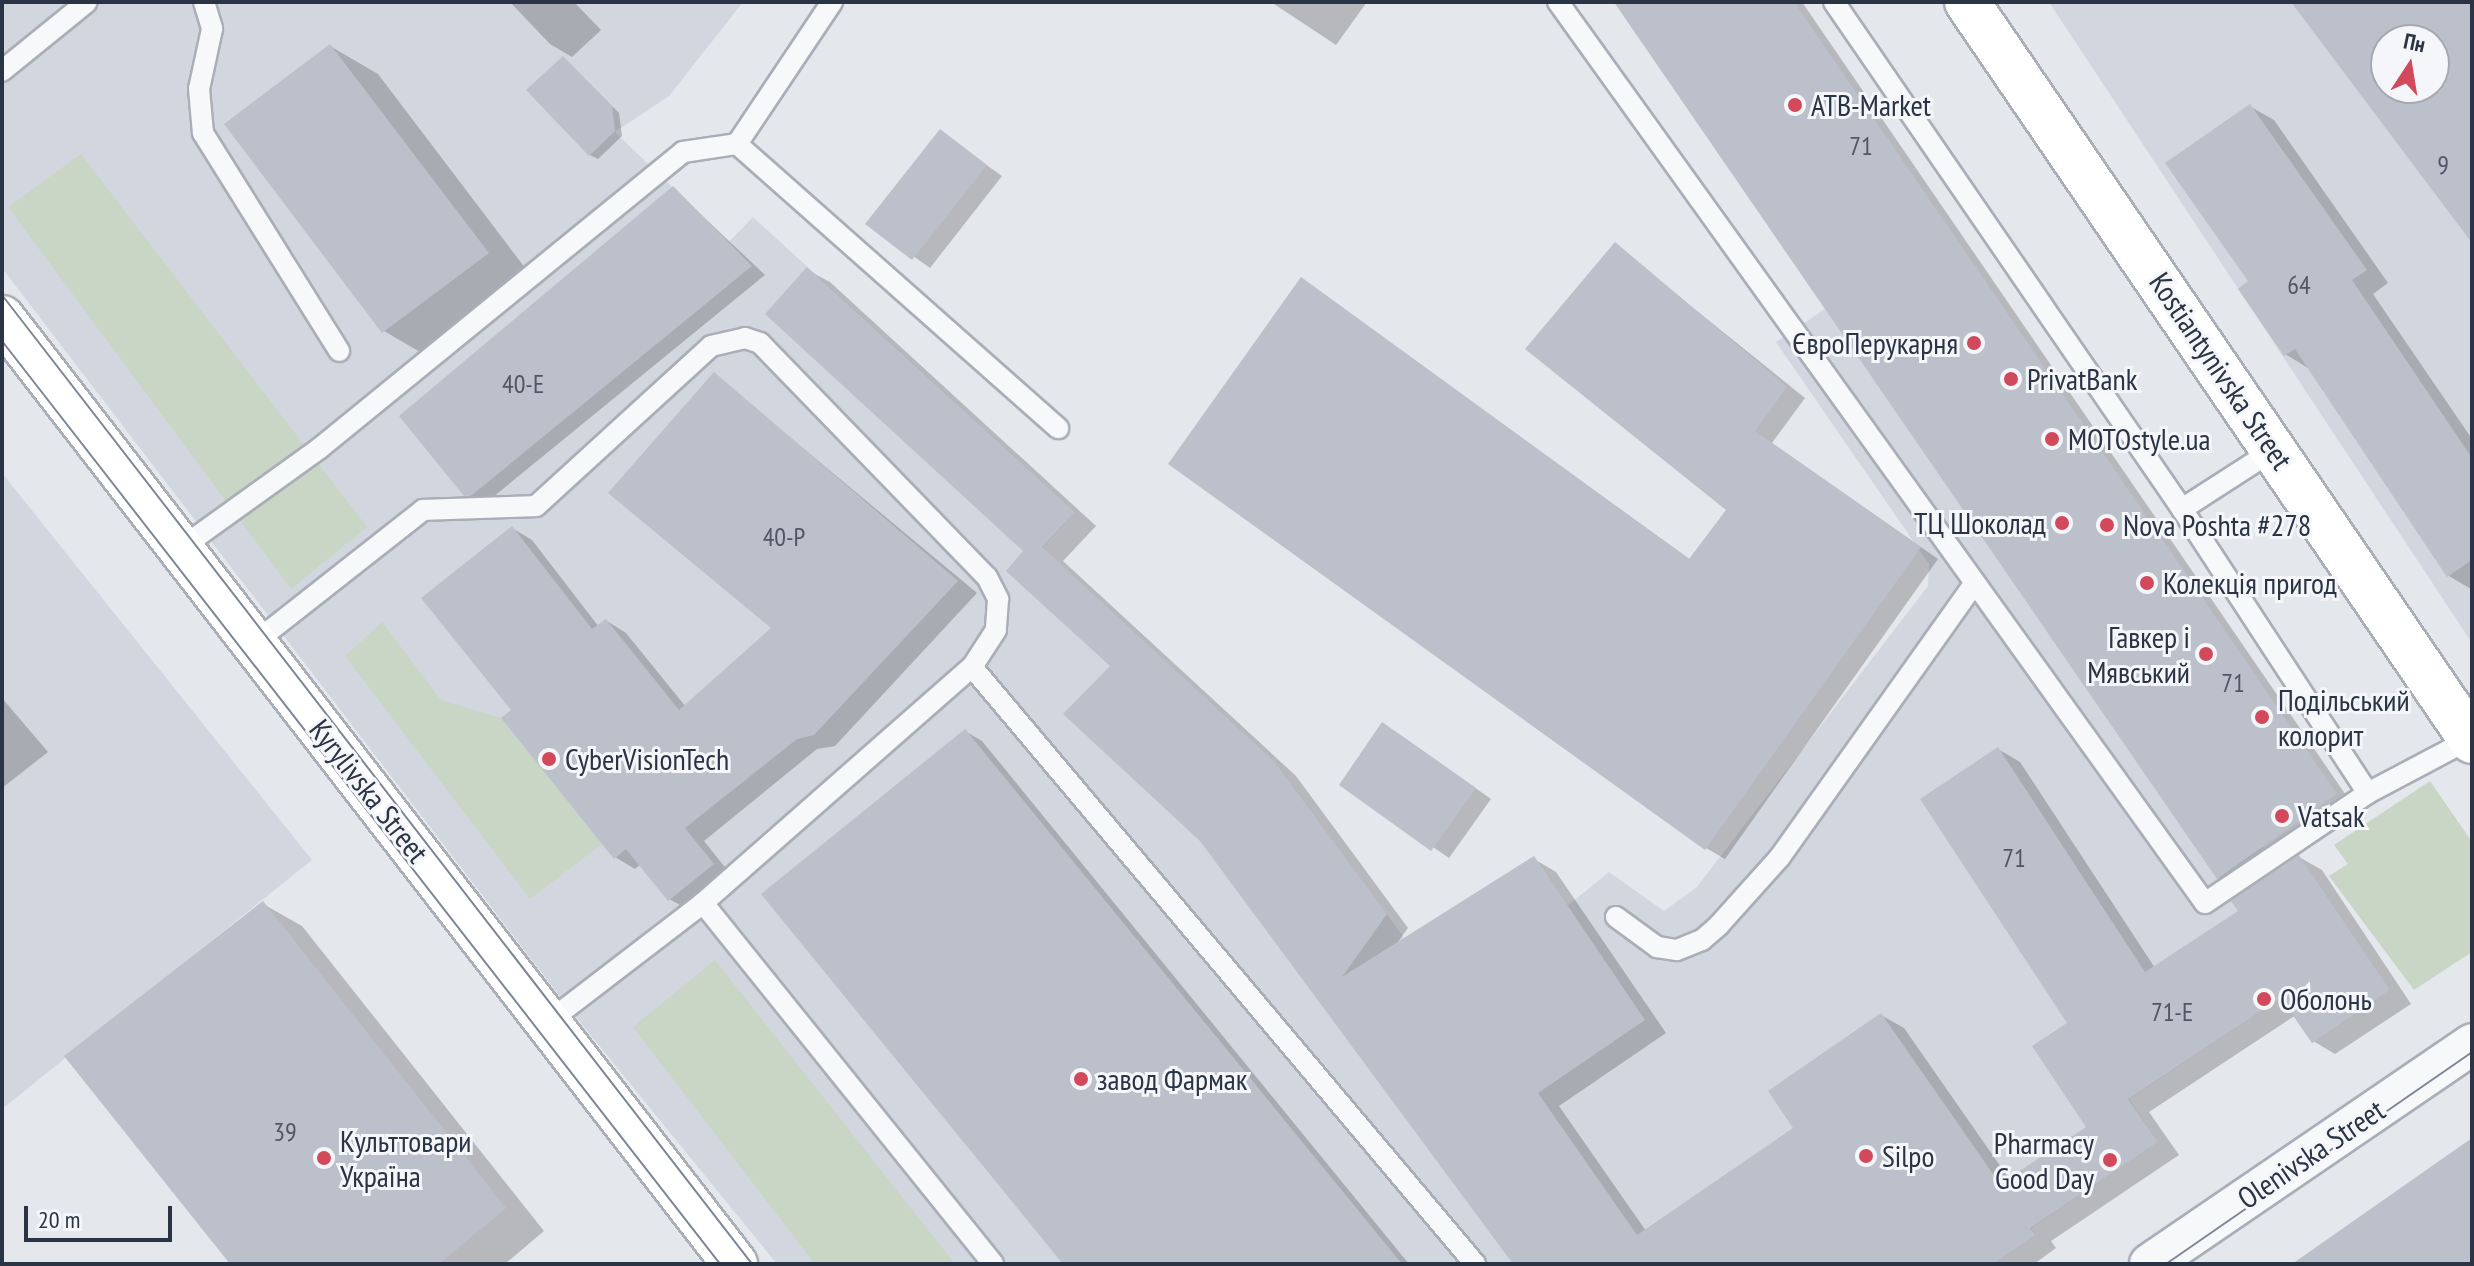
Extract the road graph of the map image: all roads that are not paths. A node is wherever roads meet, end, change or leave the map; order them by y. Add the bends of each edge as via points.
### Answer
1 (87, 2) edge
2 (204, 2) edge
3 (832, 2) edge
4 (1558, 2) edge
5 (1834, 2) edge
6 (1967, 2) edge
7 (2, 71) edge
8 (737, 144) junction
9 (2, 318) edge
10 (339, 351) dead end
11 (1058, 428) dead end
12 (2275, 449) junction
13 (2182, 509) junction
14 (181, 548) junction
15 (1975, 583) junction
16 (254, 643) junction
17 (972, 667) junction
18 (2471, 740) edge
19 (2368, 793) junction
20 (703, 903) junction
21 (1616, 917) dead end
22 (548, 1022) junction
23 (2472, 1044) edge
24 (735, 1264) edge
25 (993, 1264) edge
26 (1475, 1264) edge
27 (2150, 1264) edge

1 - 7 lane
2 - 10 lane via 212,29 199,89 203,133
3 - 8 lane
4 - 15 lane
5 - 13 lane
6 - 12 street, Kostiantynivska Street
8 - 11 lane
8 - 14 lane via 683,152 431,360
9 - 14 street, Kyrylivska Street
12 - 13 lane
12 - 18 street, Kostiantynivska Street
13 - 19 lane
14 - 16 street, Kyrylivska Street
15 - 19 lane via 2205,903
15 - 21 lane via 1780,857 1719,925 1702,940 1677,950 1657,947
16 - 17 lane via 423,510 536,506 711,346 745,338 760,343 987,577 998,599 996,630
16 - 22 street, Kyrylivska Street
17 - 20 lane
17 - 26 lane
18 - 19 lane
20 - 22 lane
20 - 25 lane
22 - 24 street, Kyrylivska Street
23 - 27 street, Olenivska Street

